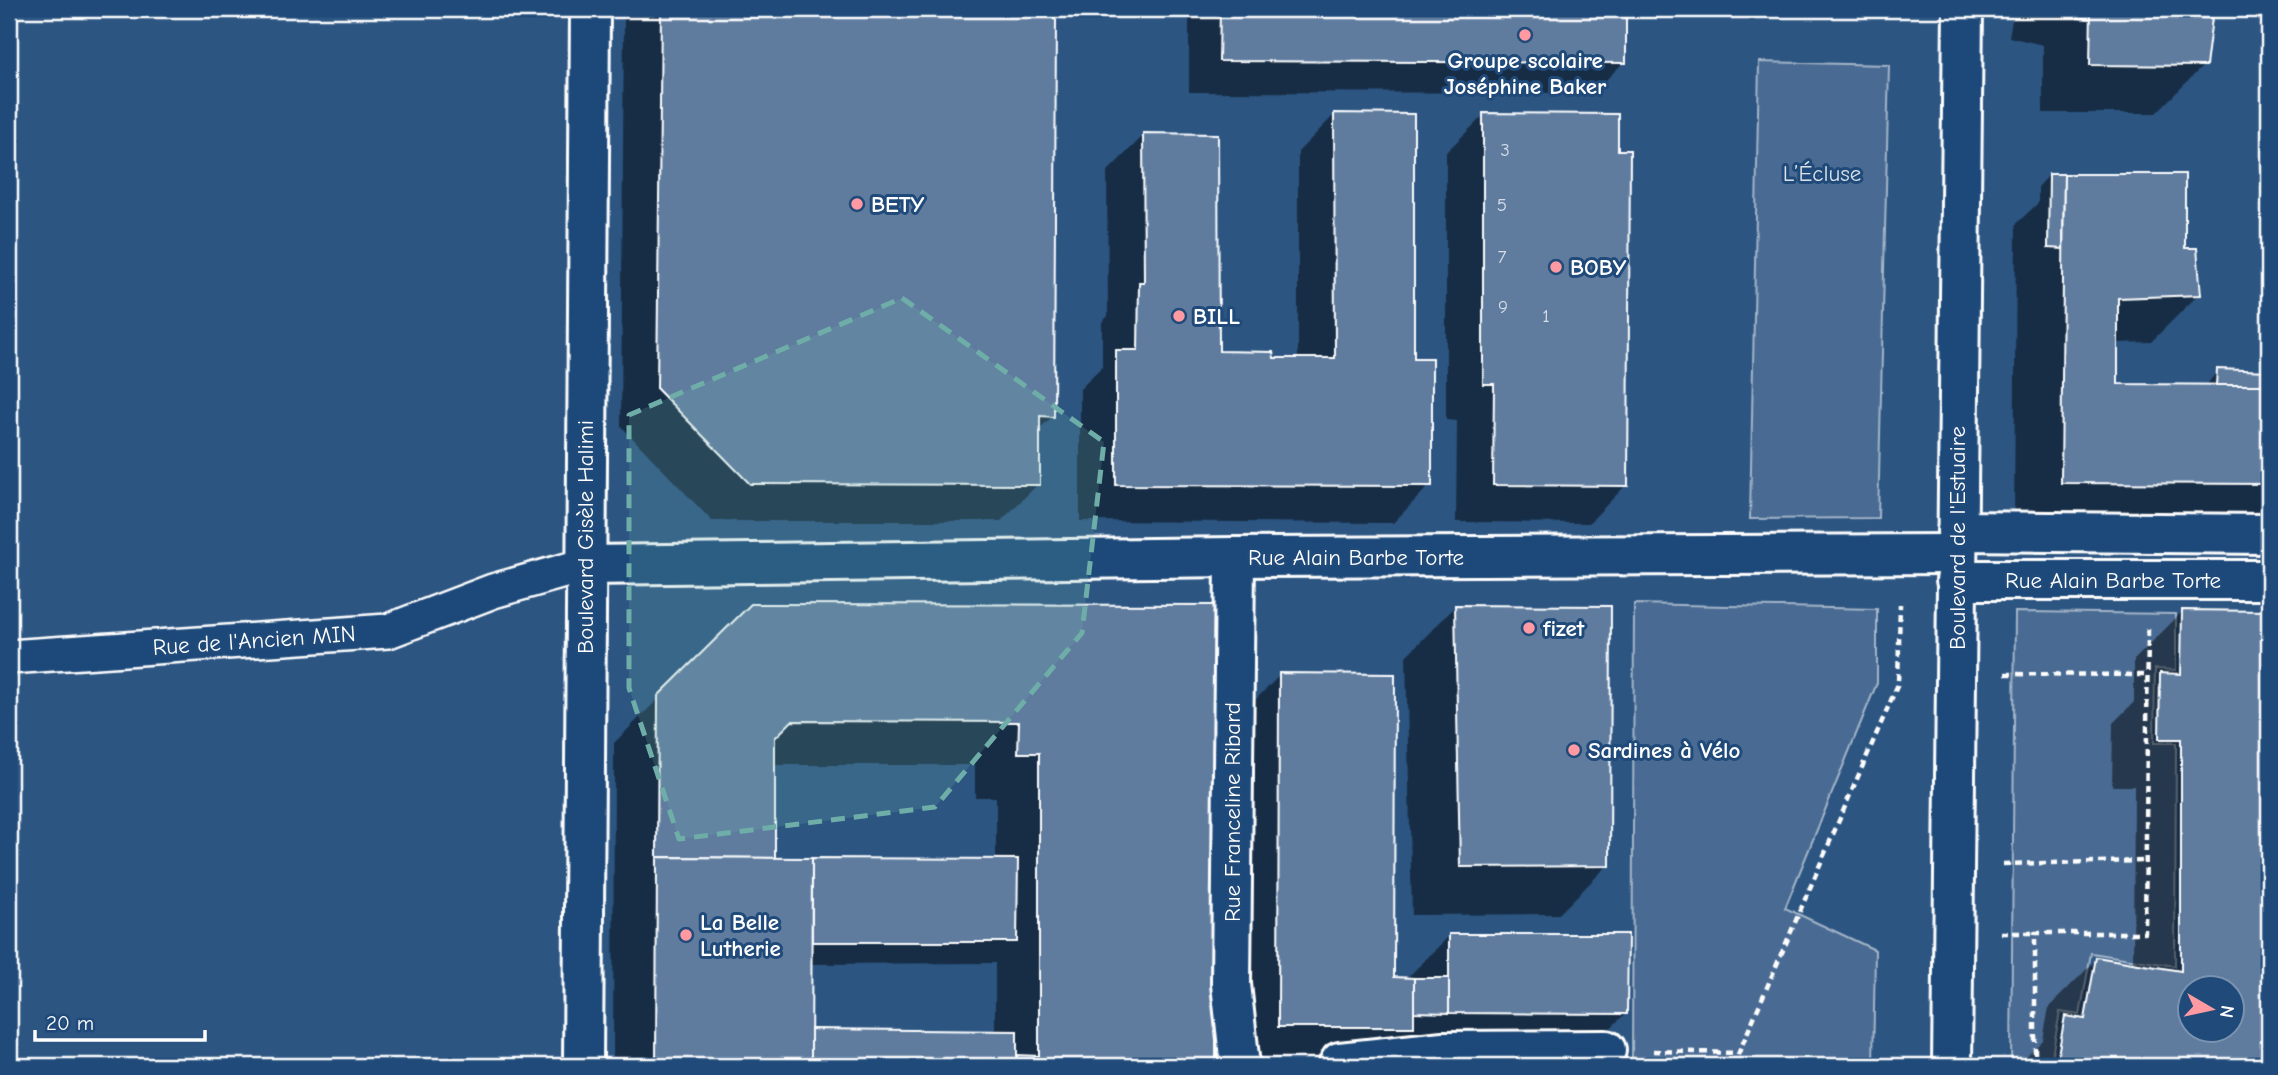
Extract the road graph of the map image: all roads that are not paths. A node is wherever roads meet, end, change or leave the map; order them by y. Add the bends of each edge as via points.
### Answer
1 (590, 9) edge
2 (1963, 9) edge
3 (2269, 534) edge
4 (1957, 555) junction
5 (1235, 557) junction
6 (585, 565) junction
7 (2269, 580) edge
8 (9, 657) edge
9 (1606, 1050) road end
10 (583, 1066) edge
11 (1240, 1066) edge
12 (1338, 1066) edge
13 (1952, 1066) edge

1 - 6 street, Boulevard Gisèle Halimi
2 - 4 street, Boulevard de l'Estuaire
3 - 4 street, Rue Alain Barbe Torte
4 - 5 street, Rue Alain Barbe Torte
4 - 7 street, Rue Alain Barbe Torte via 2148,580
4 - 13 street, Boulevard de l'Estuaire
5 - 6 street, Rue Alain Barbe Torte
5 - 11 street, Rue Franceline Ribard via 1231,984
6 - 8 lane, Rue de l'Ancien MIN via 493,591 388,631
6 - 10 street, Boulevard Gisèle Halimi
9 - 12 street via 1443,1051 1340,1062

